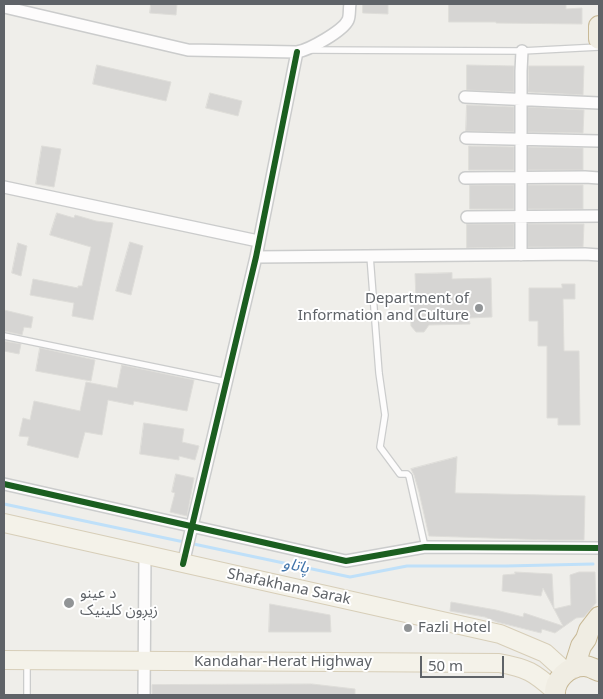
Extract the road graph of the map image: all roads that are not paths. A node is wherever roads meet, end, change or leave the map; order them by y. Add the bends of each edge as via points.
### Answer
1 (350, 4) edge
2 (4, 7) edge
3 (599, 26) edge
4 (599, 39) edge
5 (599, 48) edge
6 (522, 51) junction
7 (301, 52) junction
8 (465, 97) dead end
9 (521, 100) junction
10 (599, 103) edge
11 (466, 138) dead end
12 (521, 140) junction
13 (599, 141) edge
14 (465, 178) dead end
15 (521, 178) junction
16 (599, 178) edge
17 (4, 187) edge
18 (468, 216) dead end
19 (521, 216) junction
20 (599, 216) edge
21 (258, 241) junction
22 (521, 254) junction
23 (599, 255) edge
24 (370, 256) junction
25 (256, 257) junction
26 (4, 336) edge
27 (226, 382) junction
28 (4, 484) edge
29 (4, 523) edge
30 (191, 530) junction
31 (425, 547) junction
32 (599, 548) edge
33 (145, 555) junction
34 (184, 559) junction
35 (599, 617) edge
36 (4, 660) edge
37 (27, 660) junction
38 (144, 661) junction
39 (570, 670) junction
40 (599, 671) edge
41 (555, 693) edge
42 (27, 695) edge
43 (144, 695) edge

1 - 7 street via 348,20 340,30
2 - 7 street via 188,50
3 - 4 highway
5 - 6 lane
6 - 7 lane
6 - 9 street
7 - 21 street
8 - 9 street
9 - 10 street
9 - 12 street
11 - 12 street
12 - 13 street
12 - 15 street
14 - 15 street
15 - 16 street
15 - 19 street
17 - 21 street
18 - 19 street
19 - 20 street
19 - 22 street
21 - 25 street
22 - 23 street
22 - 24 street
24 - 25 street
24 - 31 lane via 378,373 385,415 380,446 400,474 409,476
25 - 27 street
26 - 27 lane
27 - 30 street
28 - 30 street
29 - 33 main road, Shafakhana Sarak
30 - 31 street via 346,561
30 - 34 street
31 - 32 street
33 - 34 main road, Shafakhana Sarak
33 - 38 street
34 - 39 main road, Shafakhana Sarak via 500,634 545,654
35 - 39 highway via 589,630
36 - 37 main road, Kandahar-Herat Highway
37 - 38 main road, Kandahar-Herat Highway
37 - 42 lane
38 - 41 main road, Kandahar-Herat Highway via 499,663 520,667 538,676
38 - 43 street
39 - 40 highway via 583,666
39 - 41 highway via 560,677

